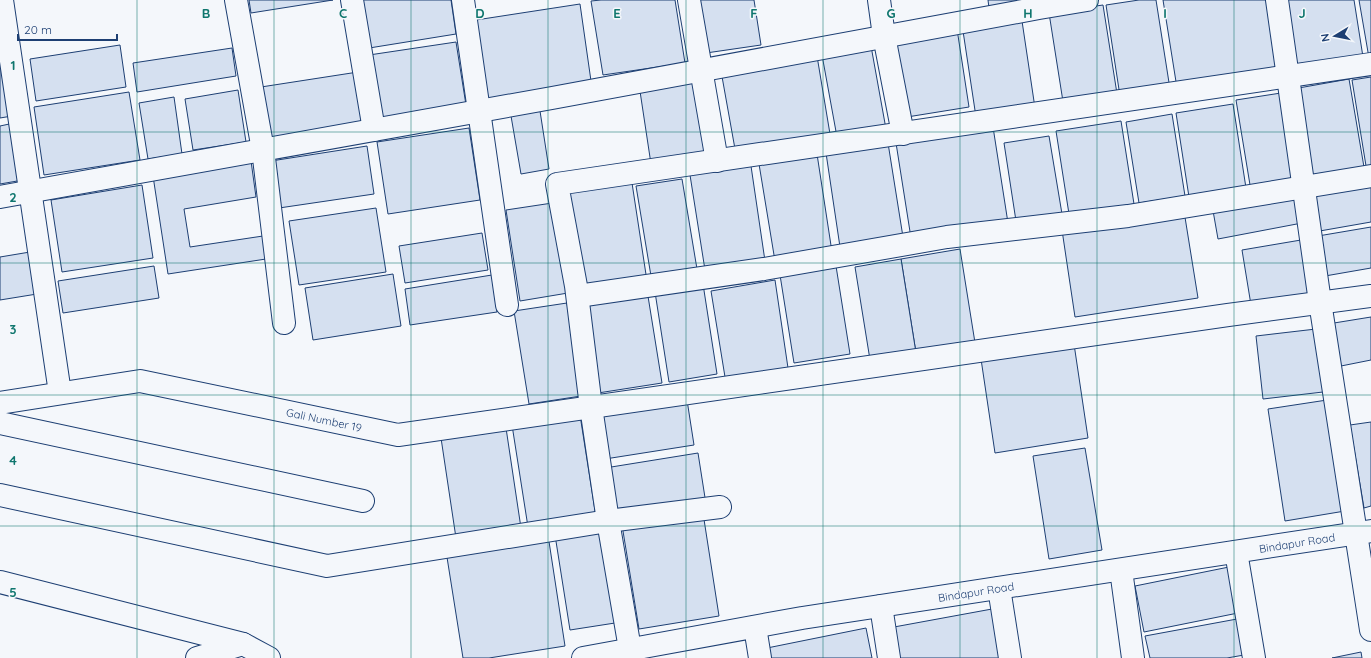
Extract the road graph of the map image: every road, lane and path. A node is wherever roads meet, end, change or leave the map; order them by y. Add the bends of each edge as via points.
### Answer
1 (2, 0) edge
2 (236, 0) edge
3 (352, 0) edge
4 (463, 0) edge
5 (689, 0) edge
6 (879, 0) edge
7 (1087, 0) edge
8 (1277, 0) edge
9 (884, 36) junction
10 (1371, 64) edge
11 (701, 71) junction
12 (1287, 77) junction
13 (479, 111) junction
14 (374, 130) junction
15 (903, 134) junction
16 (263, 150) junction
17 (717, 161) junction
18 (1371, 176) edge
19 (1304, 187) junction
20 (30, 192) junction
21 (0, 197) edge
22 (578, 296) junction
23 (1371, 296) edge
24 (1320, 302) junction
25 (507, 305) dead end
26 (284, 323) dead end
27 (60, 393) junction
28 (0, 403) edge
29 (590, 407) junction
30 (0, 422) edge
31 (0, 495) edge
32 (363, 501) dead end
33 (720, 507) dead end
34 (608, 521) junction
35 (1364, 532) edge
36 (1236, 552) junction
37 (1121, 570) junction
38 (0, 582) edge
39 (999, 588) junction
40 (881, 606) junction
41 (755, 627) junction
42 (1371, 630) edge
43 (243, 644) junction
44 (638, 652) edge
45 (197, 658) edge
46 (269, 658) edge
47 (583, 658) edge
48 (760, 658) edge
49 (889, 658) edge
50 (1010, 658) edge
51 (1133, 658) edge
52 (1254, 658) edge

1 - 20 street
2 - 16 street
3 - 14 street
4 - 13 street
5 - 11 street
6 - 9 street
7 - 9 street
8 - 12 street
9 - 11 street
9 - 15 street
10 - 12 street
11 - 13 street
11 - 17 street
12 - 15 street
12 - 19 street
13 - 14 street
13 - 25 street
14 - 16 street
15 - 17 street
16 - 20 street
16 - 26 street
17 - 22 street via 557,184
18 - 19 street
19 - 22 street via 1128,216 947,237 764,269
19 - 24 street
20 - 21 street
20 - 27 street
22 - 29 street
23 - 24 street, Gali Number 19
24 - 29 street, Gali Number 19
24 - 35 street
27 - 28 street, Gali Number 19
27 - 29 street, Gali Number 19 via 140,381 398,435
29 - 34 street
30 - 32 street
31 - 34 street via 327,566
33 - 34 street
34 - 44 street
35 - 36 street, Bindapur Road
35 - 42 street
36 - 37 street, Bindapur Road
36 - 52 street
37 - 39 street, Bindapur Road
37 - 51 street
38 - 43 street
39 - 40 street, Bindapur Road
39 - 50 street
40 - 41 street, Bindapur Road
40 - 49 street
41 - 44 street, Bindapur Road
41 - 48 street
43 - 45 street
43 - 46 street
44 - 47 street, Bindapur Road

